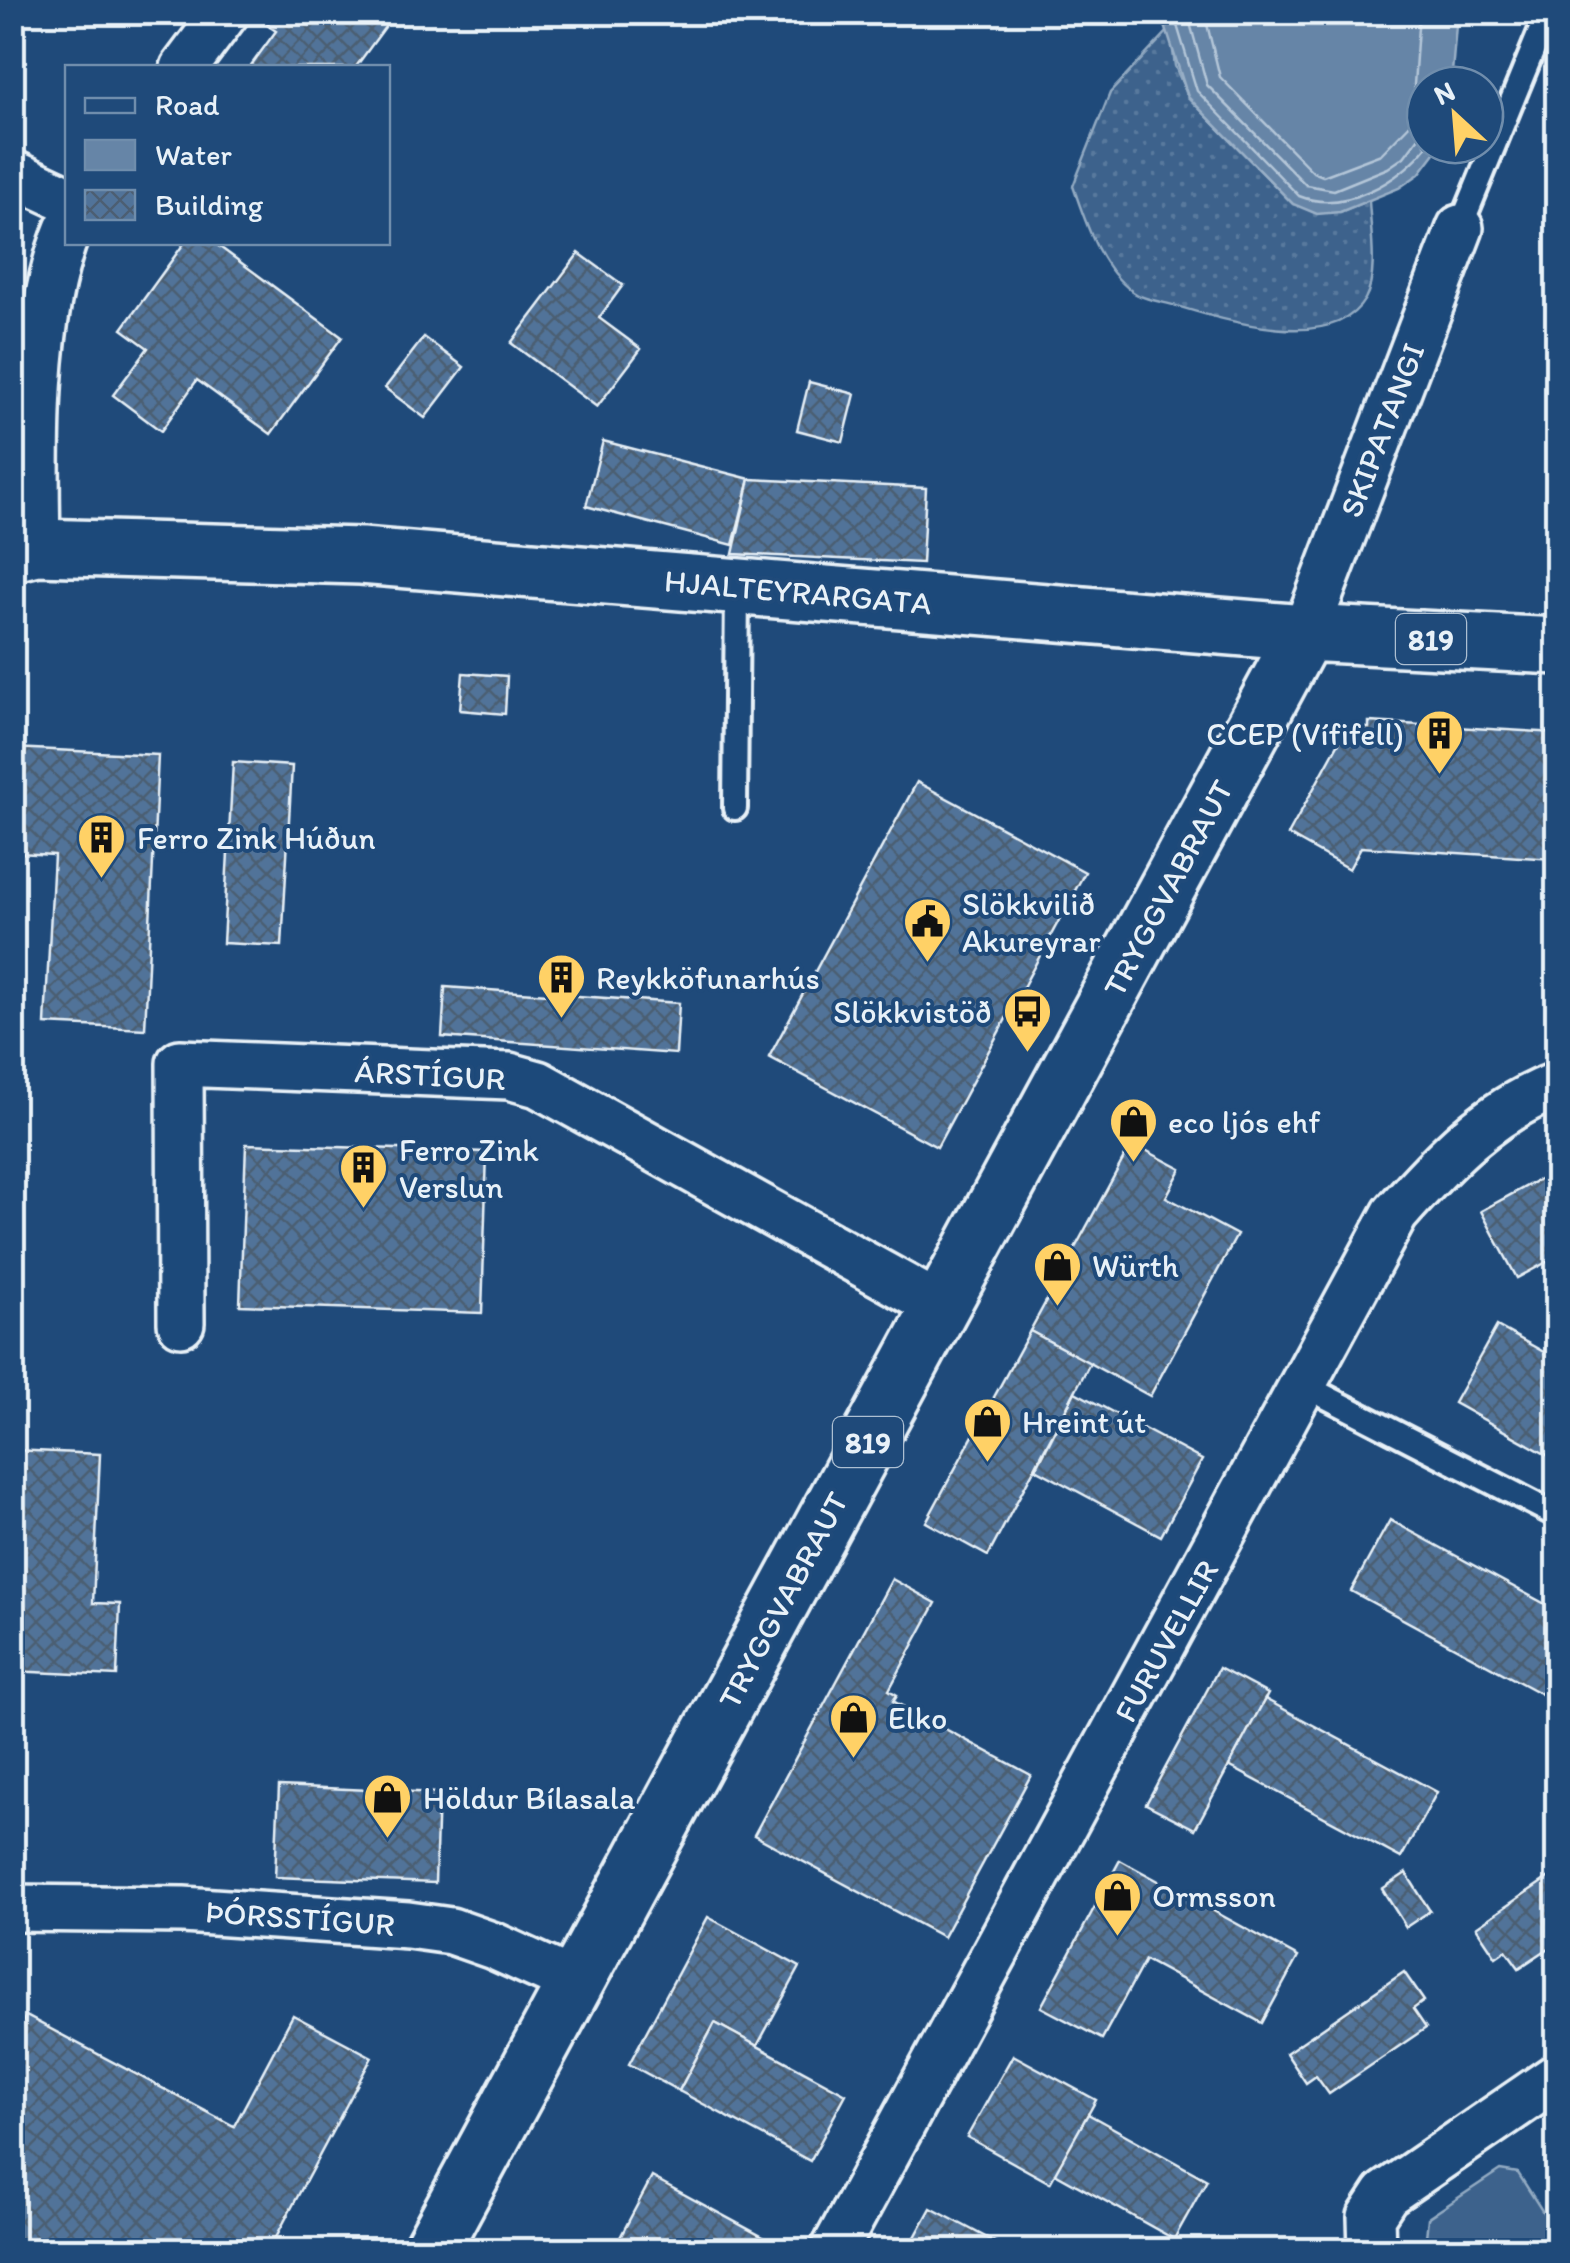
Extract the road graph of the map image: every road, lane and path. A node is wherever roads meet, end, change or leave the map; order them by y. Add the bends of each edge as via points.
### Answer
1 (226, 12) edge
2 (1558, 15) edge
3 (186, 65) edge
4 (12, 173) edge
5 (65, 199) edge
6 (1460, 228) joint
7 (65, 241) edge
8 (25, 550) edge
9 (737, 587) junction
10 (1305, 633) junction
11 (1558, 646) edge
12 (735, 808) dead end
13 (1558, 1084) edge
14 (941, 1307) junction
15 (181, 1323) dead end
16 (1305, 1386) junction
17 (1558, 1516) edge
18 (12, 1908) edge
19 (576, 1984) junction
20 (1558, 2076) edge
21 (1372, 2234) edge
22 (432, 2250) edge
23 (834, 2250) edge

1 - 3 street
2 - 6 lane via 1547,15
4 - 5 street
6 - 10 street, SKIPATANGI
7 - 8 street via 36,411
8 - 9 main road, HJALTEYRARGATA via 361,556
9 - 10 main road, HJALTEYRARGATA
9 - 12 lane
10 - 11 main road, HJALTEYRARGATA / 819
10 - 14 main road, TRYGGVABRAUT / 819
13 - 16 street, FURUVELLIR via 1485,1124 1396,1214
14 - 15 street, ÁRSTÍGUR via 538,1084 508,1076 180,1064
14 - 19 main road, TRYGGVABRAUT / 819
16 - 17 lane
16 - 23 street, FURUVELLIR
18 - 19 street, ÞÓRSSTÍGUR via 183,1910 408,1925 494,1946
19 - 22 main road, TRYGGVABRAUT / 819
20 - 21 street via 1406,2177 1386,2194

